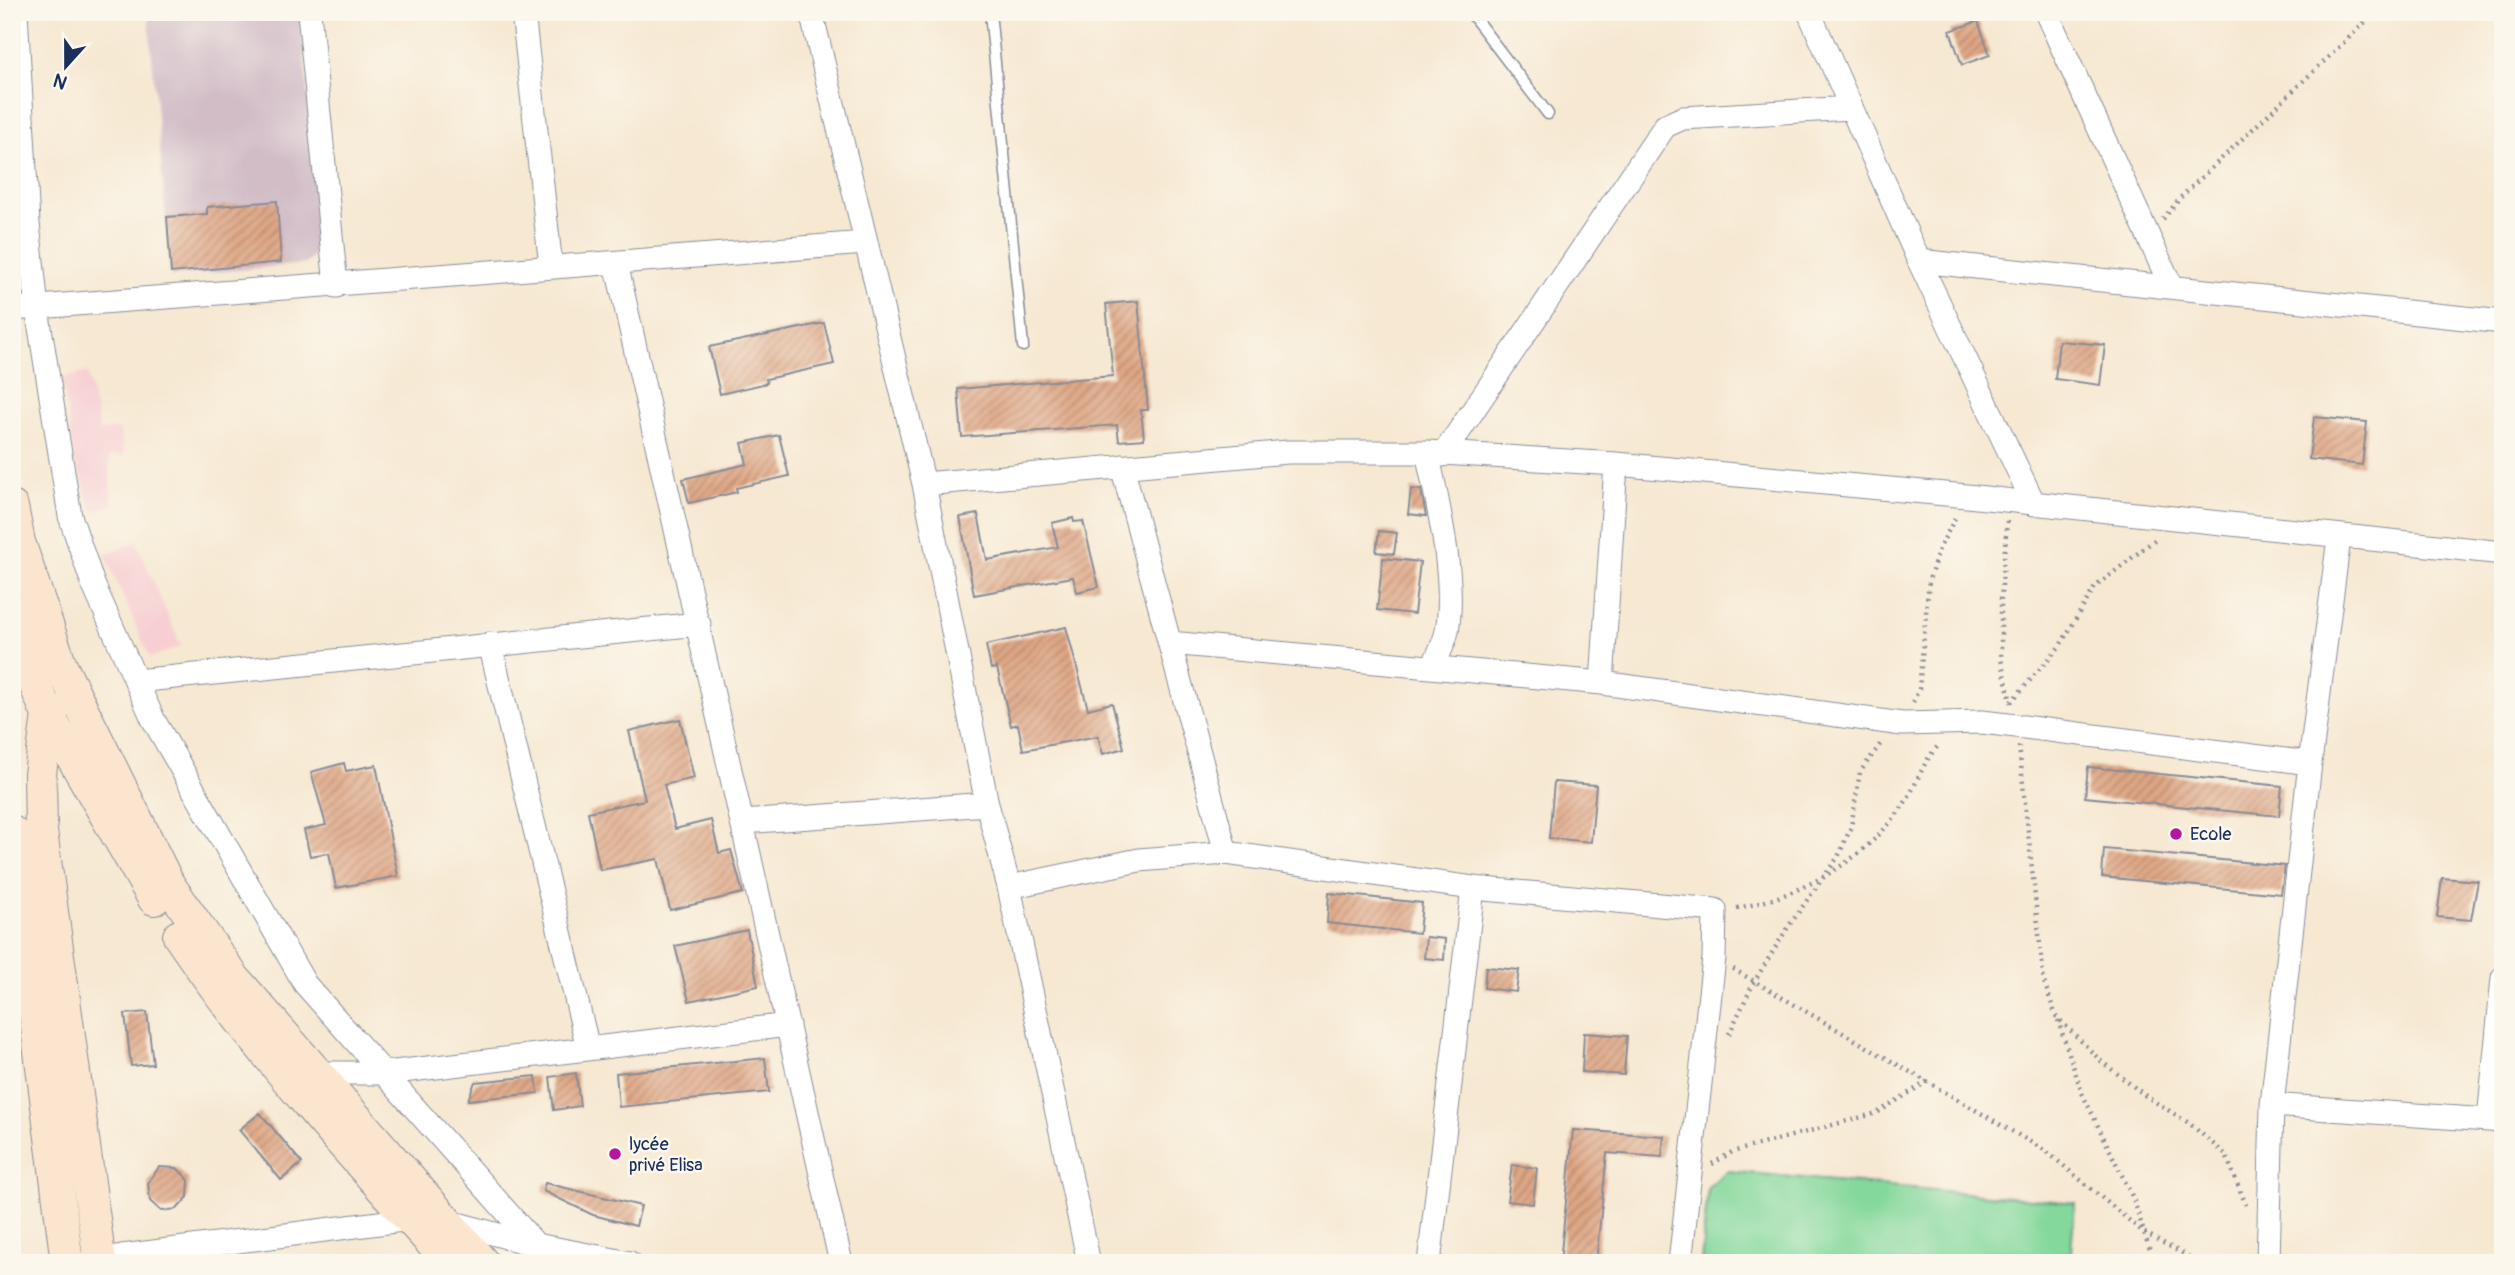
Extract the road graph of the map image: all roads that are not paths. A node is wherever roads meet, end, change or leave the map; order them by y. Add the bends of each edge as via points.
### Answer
1 (16, 12) edge
2 (309, 12) edge
3 (523, 12) edge
4 (811, 12) edge
5 (990, 12) edge
6 (1470, 12) edge
7 (1809, 12) edge
8 (2046, 12) edge
9 (1851, 108) junction
10 (1548, 114) dead end
11 (864, 243) junction
12 (1919, 261) junction
13 (615, 263) junction
14 (551, 267) junction
15 (336, 286) junction
16 (2171, 286) junction
17 (12, 309) edge
18 (37, 309) junction
19 (2503, 322) edge
20 (1023, 346) dead end
21 (1435, 454) junction
22 (1616, 464) junction
23 (1122, 466) junction
24 (924, 484) junction
25 (2034, 504) junction
26 (12, 507) edge
27 (2339, 538) junction
28 (2503, 553) edge
29 (12, 609) edge
30 (699, 624) junction
31 (1170, 643) junction
32 (490, 644) junction
33 (1433, 666) junction
34 (42, 673) junction
35 (136, 681) junction
36 (1602, 683) junction
37 (75, 696) junction
38 (48, 715) junction
39 (2309, 763) junction
40 (987, 804) junction
41 (743, 822) junction
42 (12, 832) edge
43 (1226, 853) junction
44 (1009, 887) junction
45 (1474, 888) junction
46 (2503, 978) edge
47 (788, 1025) junction
48 (588, 1048) junction
49 (315, 1073) junction
50 (386, 1073) junction
51 (2272, 1105) junction
52 (2496, 1120) edge
53 (410, 1219) junction
54 (443, 1220) junction
55 (536, 1245) junction
56 (95, 1262) edge
57 (67, 1263) edge
58 (450, 1263) edge
59 (483, 1263) edge
60 (552, 1263) edge
61 (630, 1263) edge
62 (841, 1263) edge
63 (1089, 1263) edge
64 (1429, 1263) edge
65 (1680, 1263) edge
66 (2268, 1263) edge

1 - 18 street
2 - 15 street
3 - 14 street
4 - 11 street
5 - 20 lane
6 - 10 lane
7 - 9 street
8 - 16 street
9 - 12 street
9 - 21 street via 1683,118 1665,126
11 - 13 street
11 - 24 street
12 - 16 street
12 - 25 street
13 - 14 street
13 - 30 street
14 - 15 street
15 - 18 street
16 - 19 street
17 - 18 street
18 - 35 street via 70,516 93,584
21 - 22 street
21 - 23 street via 1288,453
21 - 33 street via 1449,603 1447,632
22 - 25 street
22 - 36 street
23 - 24 street
23 - 31 street
24 - 40 street
25 - 27 street
26 - 34 street
27 - 28 street
27 - 39 street
29 - 34 street
30 - 32 street
30 - 41 street
31 - 33 street
31 - 43 street
32 - 35 street
32 - 48 street
33 - 36 street
34 - 37 street
34 - 38 street
35 - 50 street via 153,719 305,984
36 - 39 street via 1902,724 1982,722
37 - 38 street
37 - 49 street via 169,885 234,978
38 - 53 street via 157,904 219,996
38 - 56 street via 40,774 41,831
39 - 51 street
40 - 41 street
40 - 44 street
41 - 47 street
42 - 57 street
43 - 44 street via 1139,860
43 - 45 street
44 - 63 street
45 - 64 street
45 - 65 street via 1714,910 1714,958
46 - 52 street
47 - 48 street
47 - 62 street
48 - 50 street
49 - 50 street
49 - 54 street
50 - 55 street via 417,1114
51 - 52 street
51 - 66 street
53 - 54 street
53 - 56 street
53 - 58 street
54 - 55 street
54 - 59 street
55 - 60 street
55 - 61 street

